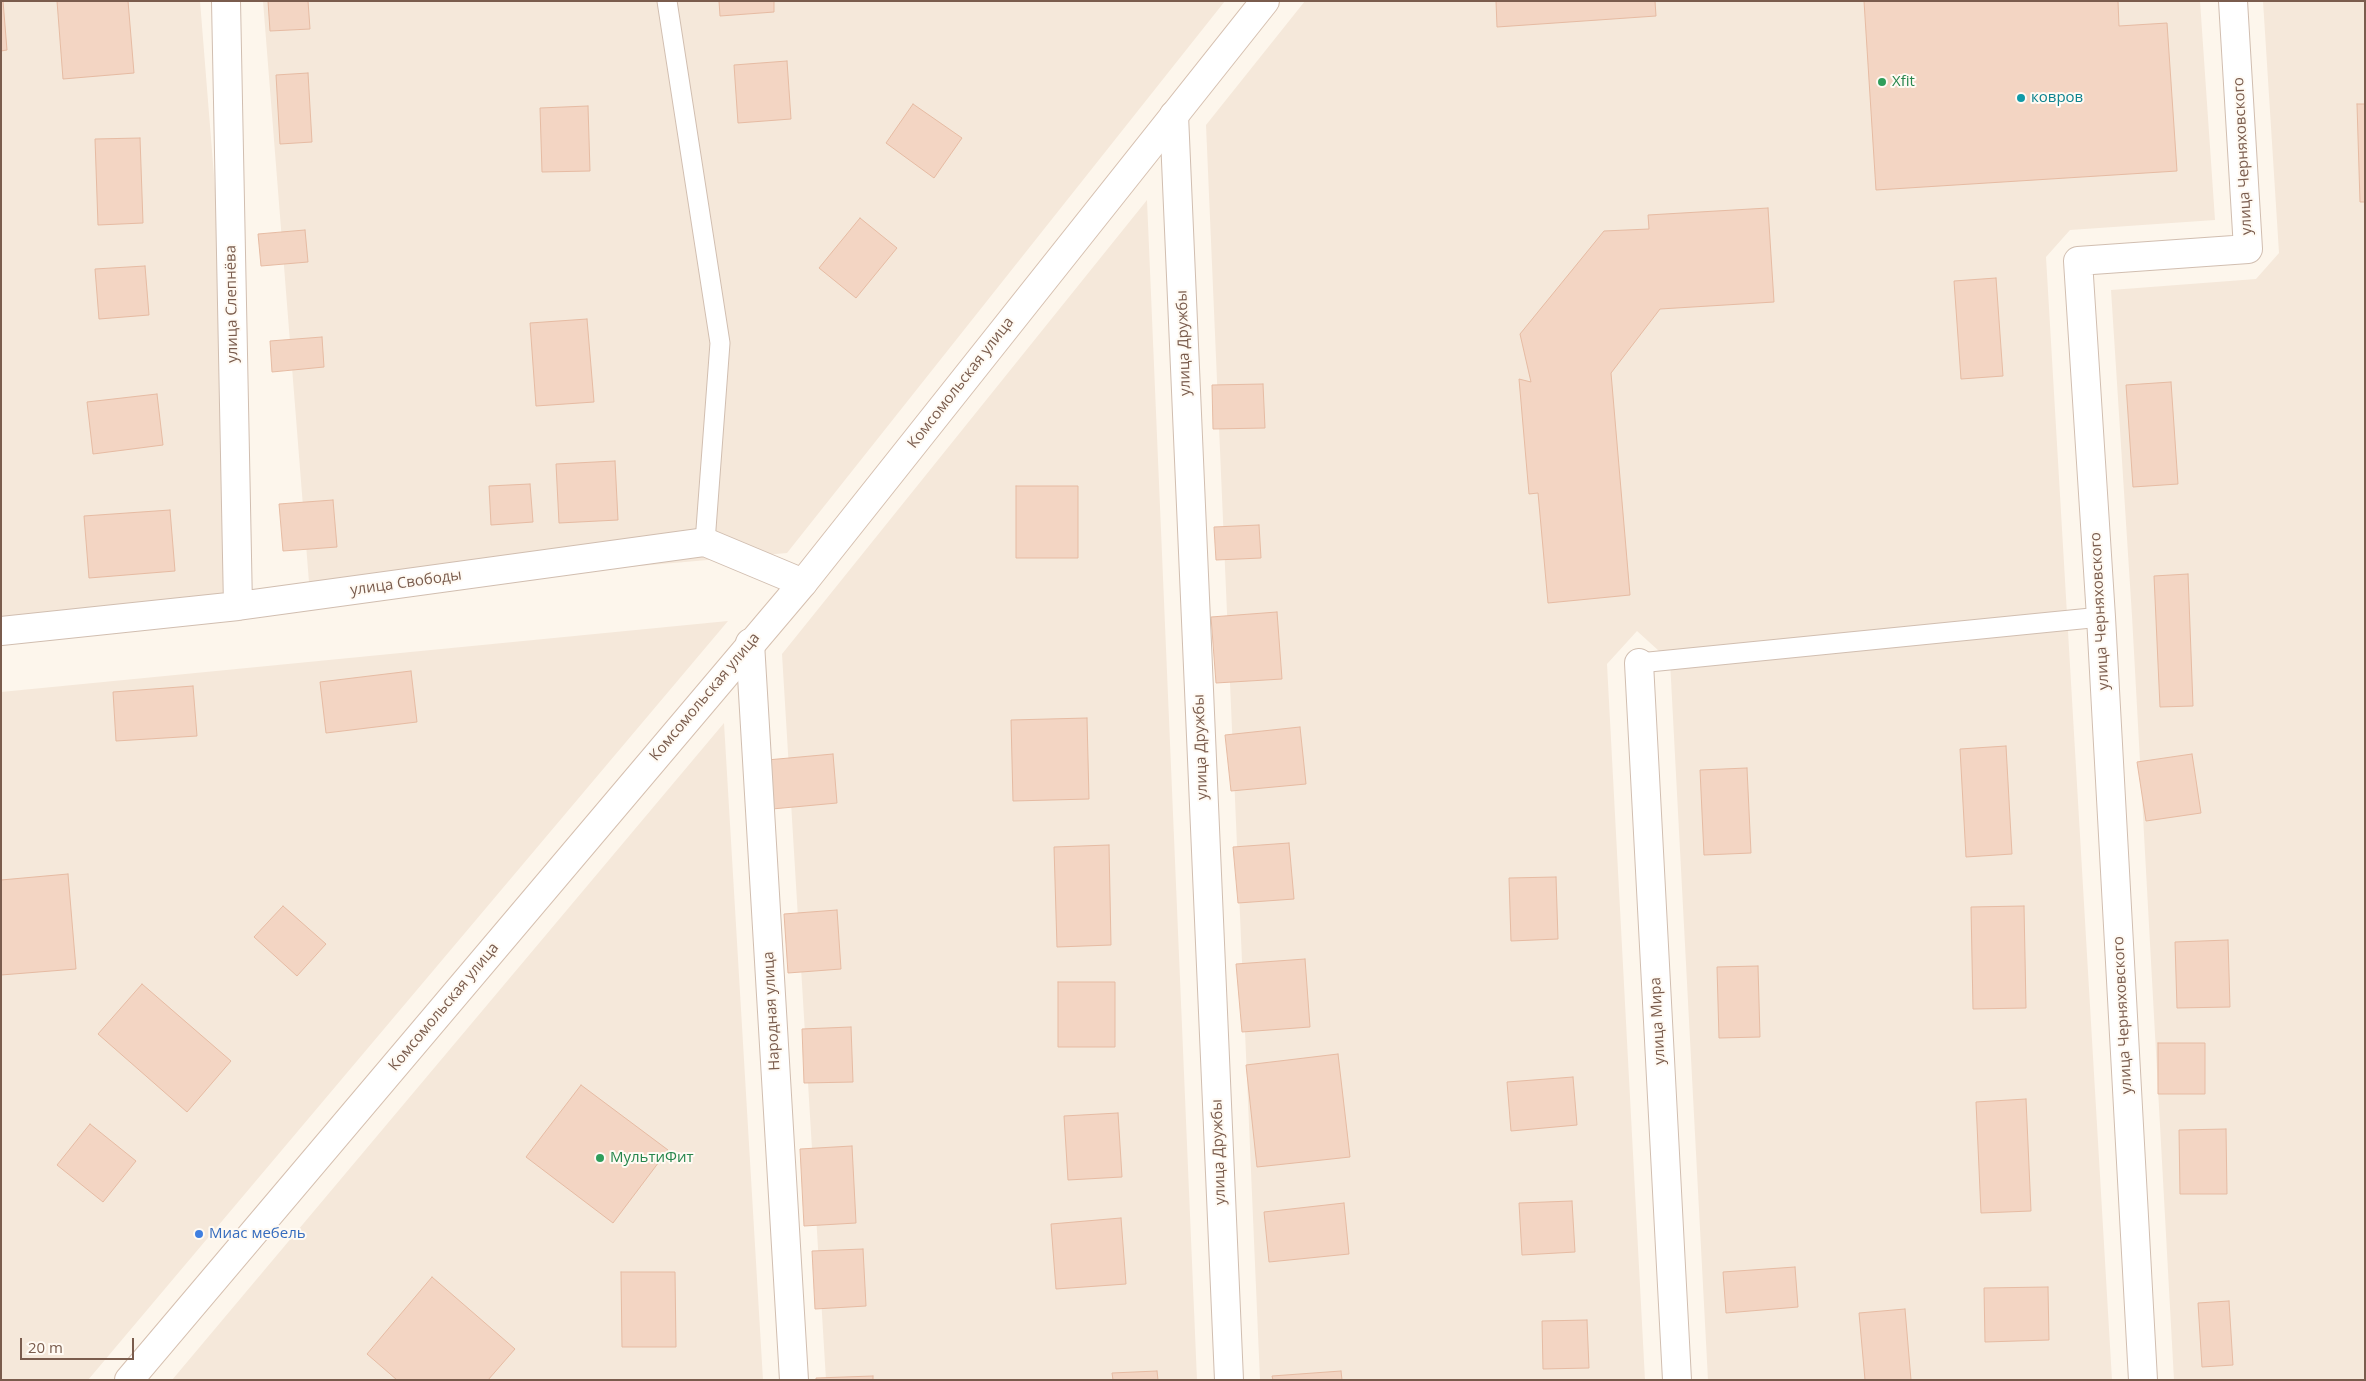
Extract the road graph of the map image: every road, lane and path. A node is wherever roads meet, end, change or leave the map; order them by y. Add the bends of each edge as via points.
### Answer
1 (226, 1) edge
2 (667, 1) edge
3 (1265, 1) edge
4 (2233, 1) edge
5 (1174, 115) junction
6 (705, 542) junction
7 (803, 583) junction
8 (238, 606) junction
9 (2101, 617) junction
10 (1, 631) edge
11 (750, 643) junction
12 (1639, 663) joint
13 (129, 1380) edge
14 (794, 1380) edge
15 (1229, 1380) edge
16 (1677, 1380) edge
17 (2143, 1380) edge

1 - 8 street, улица Слепнёва
2 - 6 lane via 720,343
3 - 5 street, Комсомольская улица
4 - 9 street, улица Черняховского via 2248,249 2078,261
5 - 7 street, Комсомольская улица
5 - 15 street, улица Дружбы
6 - 7 street
6 - 8 street, улица Свободы
7 - 11 street, Комсомольская улица
8 - 10 street, улица Свободы
9 - 12 lane
9 - 17 street, улица Черняховского
11 - 13 street, Комсомольская улица
11 - 14 street, Народная улица
12 - 16 street, улица Мира

